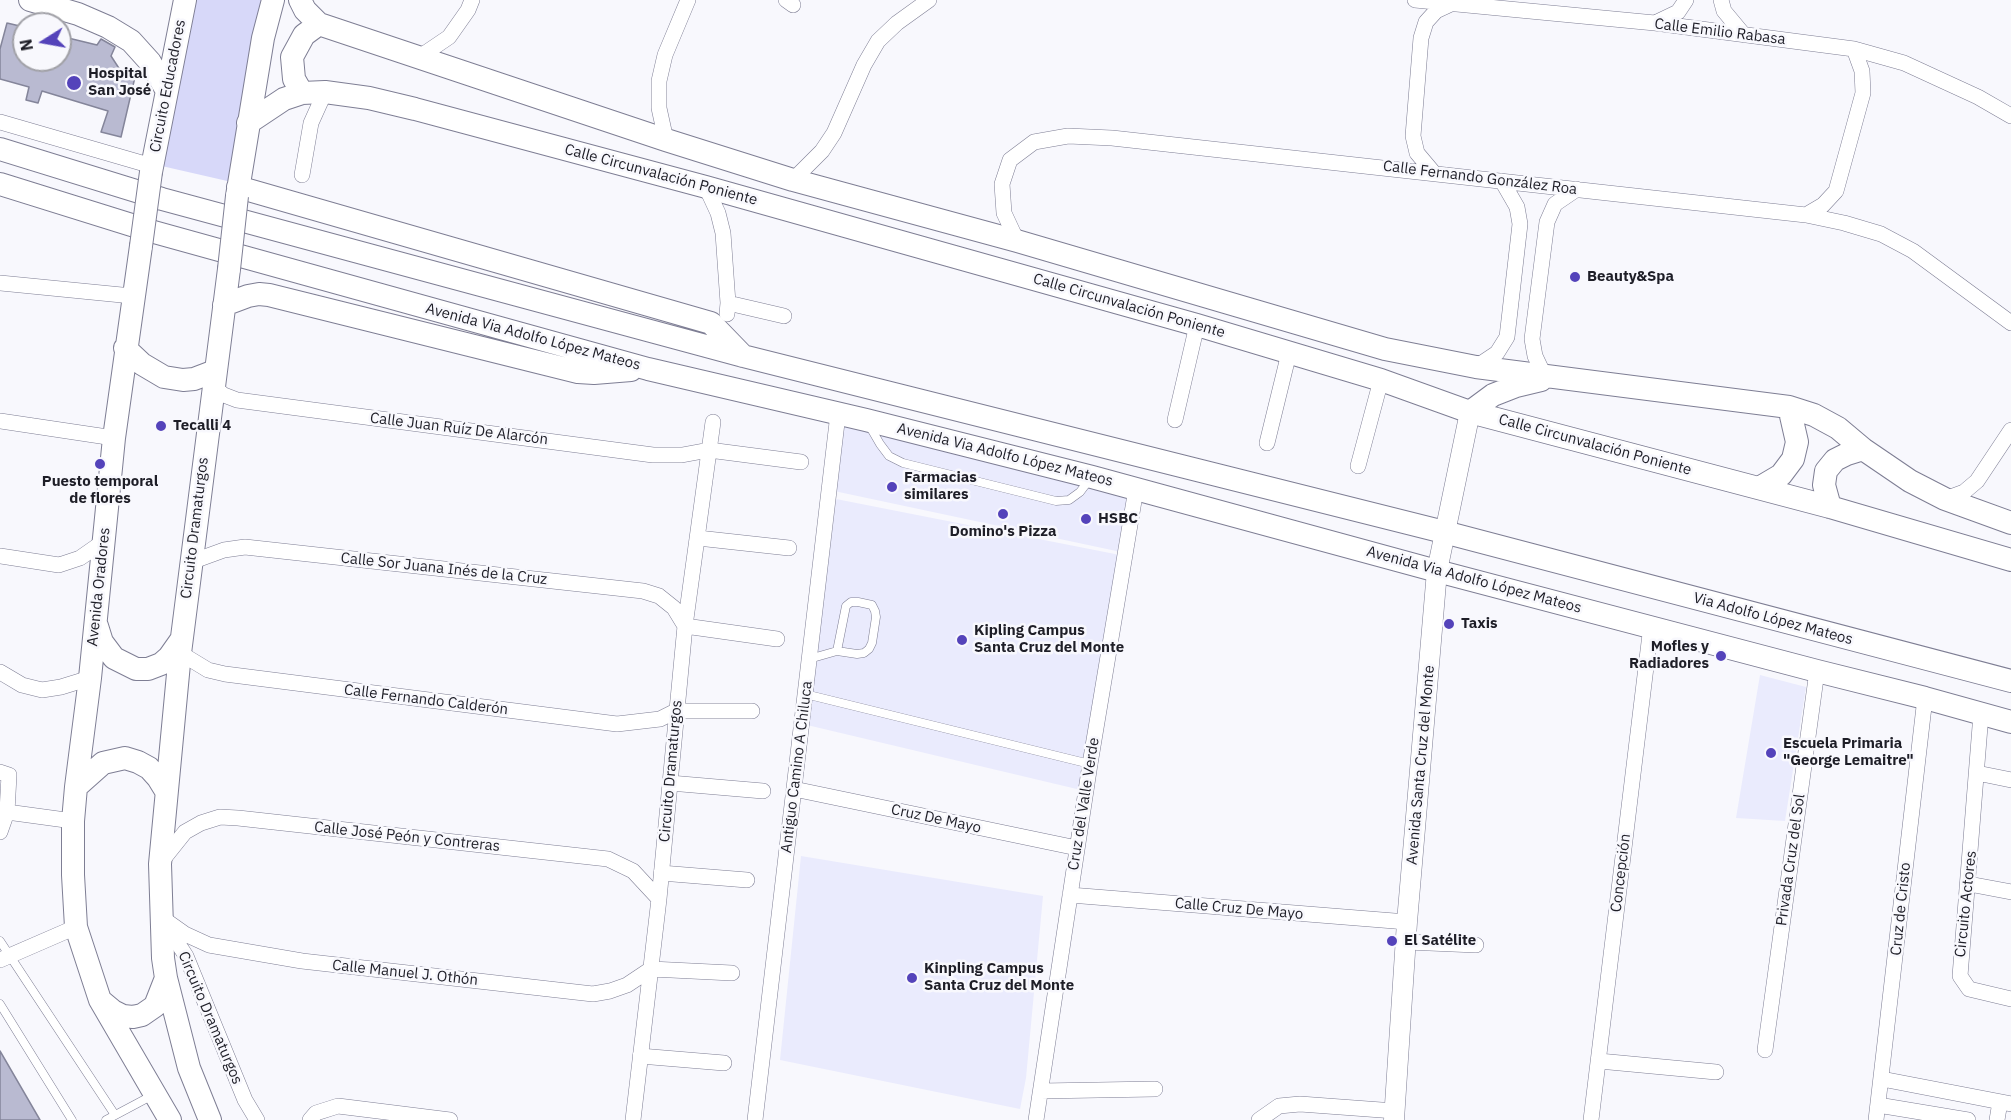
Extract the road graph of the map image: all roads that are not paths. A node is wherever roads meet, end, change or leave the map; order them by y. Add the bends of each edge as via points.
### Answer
1 (30, 0) edge
2 (185, 0) edge
3 (273, 0) edge
4 (300, 0) edge
5 (472, 0) edge
6 (688, 0) edge
7 (929, 0) edge
8 (1415, 0) edge
9 (1686, 0) edge
10 (1721, 0) edge
11 (1451, 4) junction
12 (85, 7) edge
13 (1655, 23) junction
14 (319, 24) junction
15 (1744, 34) junction
16 (1854, 49) junction
17 (418, 58) junction
18 (167, 91) junction
19 (325, 92) junction
20 (302, 93) junction
21 (2011, 116) edge
22 (0, 122) edge
23 (248, 123) junction
24 (666, 140) junction
25 (0, 149) edge
26 (151, 169) junction
27 (1433, 172) junction
28 (302, 175) dead end
29 (793, 180) junction
30 (1502, 181) junction
31 (0, 184) edge
32 (706, 186) junction
33 (1577, 189) junction
34 (237, 191) junction
35 (1806, 215) junction
36 (1017, 241) junction
37 (0, 283) edge
38 (132, 296) junction
39 (224, 305) junction
40 (784, 316) dead end
41 (2011, 323) edge
42 (1197, 325) junction
43 (125, 348) junction
44 (1288, 353) junction
45 (743, 356) junction
46 (1476, 367) junction
47 (648, 369) junction
48 (1551, 376) junction
49 (214, 379) junction
50 (1381, 381) junction
51 (1789, 407) junction
52 (1470, 412) junction
53 (838, 414) junction
54 (866, 420) junction
55 (1175, 420) dead end
56 (0, 421) edge
57 (713, 423) dead end
58 (2011, 430) edge
59 (114, 438) junction
60 (1267, 443) dead end
61 (1863, 449) junction
62 (709, 450) junction
63 (801, 462) dead end
64 (1358, 466) dead end
65 (1092, 477) junction
66 (1759, 488) junction
67 (1136, 489) junction
68 (1945, 499) junction
69 (1830, 507) junction
70 (2011, 523) edge
71 (1444, 532) junction
72 (698, 538) junction
73 (104, 542) junction
74 (789, 548) dead end
75 (0, 556) edge
76 (2011, 560) edge
77 (191, 562) junction
78 (1437, 571) junction
79 (96, 621) junction
80 (685, 626) junction
81 (1651, 626) junction
82 (777, 639) dead end
83 (181, 646) junction
84 (837, 651) junction
85 (809, 659) junction
86 (1817, 671) junction
87 (0, 672) edge
88 (90, 678) junction
89 (2011, 681) edge
90 (805, 694) junction
91 (1925, 698) junction
92 (676, 711) junction
93 (752, 711) dead end
94 (1981, 714) junction
95 (2011, 722) edge
96 (1090, 764) junction
97 (0, 772) edge
98 (1977, 773) junction
99 (2011, 780) edge
100 (670, 783) junction
101 (76, 787) junction
102 (794, 789) junction
103 (166, 791) junction
104 (764, 791) dead end
105 (7, 812) junction
106 (73, 821) junction
107 (0, 832) edge
108 (1077, 848) junction
109 (160, 864) junction
110 (661, 873) junction
111 (747, 880) dead end
112 (1969, 884) junction
113 (2011, 892) edge
114 (1070, 895) junction
115 (659, 899) junction
116 (161, 917) junction
117 (76, 927) junction
118 (1406, 932) junction
119 (0, 941) edge
120 (1476, 945) dead end
121 (5, 958) edge
122 (651, 969) junction
123 (732, 973) dead end
124 (166, 978) junction
125 (2011, 999) edge
126 (100, 1000) junction
127 (0, 1004) edge
128 (1765, 1050) dead end
129 (640, 1056) junction
130 (1599, 1061) junction
131 (724, 1063) dead end
132 (1716, 1072) dead end
133 (1882, 1079) junction
134 (1155, 1089) dead end
135 (1041, 1091) junction
136 (154, 1095) junction
137 (2005, 1103) edge
138 (1877, 1113) edge
139 (115, 1115) junction
140 (1394, 1115) edge
141 (1260, 1119) edge
142 (72, 1120) edge
143 (106, 1120) edge
144 (170, 1120) edge
145 (210, 1120) edge
146 (257, 1120) edge
147 (310, 1120) edge
148 (450, 1120) edge
149 (633, 1120) edge
150 (755, 1120) edge
151 (1036, 1120) edge
152 (1591, 1120) edge
153 (1968, 1120) edge
154 (1997, 1120) edge

1 - 12 main road
2 - 18 main road, Circuito Educadores
3 - 23 main road, Circuito Dramaturgos
4 - 14 main road
5 - 17 street via 449,37
6 - 24 street via 665,55 659,81 659,108
7 - 29 street via 878,41 834,133 822,152
8 - 11 street, Calle Emilio Rabasa
9 - 13 street via 1678,12
10 - 15 street via 1724,11
11 - 13 street, Calle Emilio Rabasa
11 - 27 street via 1436,11 1420,38 1413,136 1417,153
12 - 18 main road via 131,41 150,62
13 - 15 street, Calle Emilio Rabasa
14 - 17 main road, Calle Circunvalación Poniente
14 - 20 main road via 304,35 292,57 294,79
15 - 16 street, Calle Emilio Rabasa
16 - 21 street, Calle Emilio Rabasa via 1914,68
16 - 35 street via 1862,72 1863,93 1836,190 1823,206
17 - 24 main road, Calle Circunvalación Poniente
18 - 26 main road, Circuito Educadores
19 - 20 main road, Calle Circunvalación Poniente
19 - 28 street via 312,123
19 - 32 main road, Calle Circunvalación Poniente via 415,109
20 - 23 main road, Calle Circunvalación Poniente via 284,99
22 - 26 street
23 - 34 main road, Circuito Dramaturgos
24 - 29 main road, Calle Circunvalación Poniente
25 - 45 main road via 162,199
26 - 38 main road, Avenida Oradores, bridge
27 - 30 street, Calle Fernando González Roa
27 - 36 street, Calle Fernando González Roa via 1068,136 1034,142 1010,160 1002,184 1004,213
29 - 36 main road, Calle Circunvalación Poniente
30 - 33 street, Calle Fernando González Roa
30 - 46 street via 1517,207 1520,224 1507,337 1497,354
31 - 47 main road, Avenida Via Adolfo López Mateos via 153,232
32 - 40 street via 723,232 728,309
32 - 42 main road, Calle Circunvalación Poniente
33 - 35 street, Calle Fernando González Roa
33 - 48 street via 1555,204 1547,222 1532,339 1535,356
34 - 39 main road, Circuito Dramaturgos, bridge
34 - 45 main road via 711,323
35 - 41 street, Calle Fernando González Roa via 1881,234
36 - 46 main road, Calle Circunvalación Poniente via 1385,349
37 - 38 street
38 - 43 main road, Avenida Oradores
39 - 47 main road via 248,296 269,295 578,372
39 - 49 main road, Circuito Dramaturgos
42 - 44 main road, Calle Circunvalación Poniente
42 - 55 street
43 - 49 main road via 164,377
43 - 59 main road, Avenida Oradores
44 - 50 main road, Calle Circunvalación Poniente
44 - 60 street
45 - 71 main road
46 - 48 main road, Calle Circunvalación Poniente
47 - 53 main road, Avenida Via Adolfo López Mateos
48 - 51 main road, Calle Circunvalación Poniente
48 - 52 main road via 1493,395
49 - 62 street, Calle Juan Ruíz De Alarcón via 224,395 237,400 653,455
49 - 77 main road, Circuito Dramaturgos
50 - 52 main road, Calle Circunvalación Poniente
50 - 64 street
51 - 61 main road, Calle Circunvalación Poniente via 1830,424
51 - 66 main road via 1797,442 1793,459 1781,475
52 - 66 main road, Calle Circunvalación Poniente
52 - 71 street, Avenida Santa Cruz del Monte
53 - 54 main road, Avenida Via Adolfo López Mateos
53 - 85 street, Antiguo Camino A Chiluca
54 - 65 main road, Avenida Via Adolfo López Mateos
54 - 65 lane via 890,456 903,463 1056,501 1069,500
56 - 59 street
57 - 62 street, Circuito Dramaturgos
58 - 68 street via 1977,481 1964,492
59 - 73 main road, Avenida Oradores
61 - 68 main road, Calle Circunvalación Poniente
61 - 69 main road via 1835,460 1826,471 1824,486
62 - 63 street, Calle Juan Ruíz De Alarcón
62 - 72 street, Circuito Dramaturgos
65 - 67 main road, Avenida Via Adolfo López Mateos
66 - 69 main road, Calle Circunvalación Poniente
67 - 78 main road, Avenida Via Adolfo López Mateos
67 - 96 street, Cruz del Valle Verde
68 - 70 main road, Calle Circunvalación Poniente
69 - 76 main road, Calle Circunvalación Poniente
71 - 78 street, Avenida Santa Cruz del Monte
71 - 89 main road, Via Adolfo López Mateos
72 - 74 street
72 - 80 street, Circuito Dramaturgos
73 - 75 street via 80,558 59,565
73 - 79 main road, Avenida Oradores
77 - 80 street, Calle Sor Juana Inés de la Cruz via 245,547 643,591 674,608
77 - 83 main road, Circuito Dramaturgos
78 - 81 main road, Avenida Via Adolfo López Mateos
78 - 118 street, Avenida Santa Cruz del Monte
79 - 83 main road via 107,651 136,669 161,664
79 - 88 main road, Avenida Oradores
80 - 82 street
80 - 92 street, Circuito Dramaturgos
81 - 86 main road, Avenida Via Adolfo López Mateos
81 - 130 street, Concepción
83 - 92 street, Calle Fernando Calderón via 208,670 225,674 617,724 660,719
83 - 103 main road, Circuito Dramaturgos
84 - 84 lane via 846,606 851,602 872,606 876,618 869,649 857,654
84 - 85 lane
85 - 90 street, Antiguo Camino A Chiluca
86 - 91 main road, Avenida Via Adolfo López Mateos
86 - 128 street, Privada Cruz del Sol
87 - 88 street via 22,685 42,690
88 - 101 main road, Avenida Oradores
90 - 96 lane
90 - 102 street, Antiguo Camino A Chiluca
91 - 94 main road, Avenida Via Adolfo López Mateos
91 - 133 street, Cruz de Cristo
92 - 93 street, Calle Fernando Calderón
92 - 100 street, Circuito Dramaturgos
94 - 95 main road, Avenida Via Adolfo López Mateos
94 - 98 street, Circuito Actores
96 - 108 street, Cruz del Valle Verde
97 - 105 street via 9,774
98 - 99 street
98 - 112 street, Circuito Actores
100 - 104 street
100 - 110 street, Circuito Dramaturgos
101 - 103 main road via 103,763 125,758 150,768
101 - 106 main road, Avenida Oradores
102 - 108 street, Cruz De Mayo
102 - 150 street, Antiguo Camino A Chiluca
103 - 109 main road, Circuito Dramaturgos
105 - 106 street
105 - 107 street
106 - 117 main road, Avenida Oradores
108 - 114 street, Cruz del Valle Verde
109 - 115 street, Calle José Peón y Contreras via 185,832 220,817 238,818 608,859 633,872
109 - 116 main road, Circuito Dramaturgos
110 - 111 street
110 - 115 street, Circuito Dramaturgos
112 - 113 street
112 - 125 street, Circuito Actores via 1960,976 1969,989
114 - 118 street, Calle Cruz De Mayo
114 - 135 street, Cruz del Valle Verde
115 - 122 street, Circuito Dramaturgos
116 - 122 street, Calle Manuel J. Othón via 184,934 209,945 302,961 593,994 627,985
116 - 124 main road, Circuito Dramaturgos
116 - 146 street, Circuito Dramaturgos via 186,956 245,1100
117 - 121 street
117 - 126 main road, Avenida Oradores
118 - 120 street, Calle Cruz De Mayo
118 - 140 street, Avenida Santa Cruz del Monte
119 - 121 lane
121 - 139 lane
122 - 123 street
122 - 129 street, Circuito Dramaturgos
124 - 126 main road via 155,1006 142,1015 123,1016
124 - 145 main road, Circuito Dramaturgos via 189,1068
126 - 136 main road, Avenida Oradores
127 - 142 lane
129 - 131 street
129 - 149 street, Circuito Dramaturgos
130 - 132 street
130 - 152 street, Concepción
133 - 137 street
133 - 138 street, Cruz de Cristo
134 - 135 street
135 - 151 street, Cruz del Valle Verde
136 - 139 lane
136 - 144 main road, Avenida Oradores
137 - 154 street
138 - 153 street
139 - 143 lane
140 - 141 street via 1300,1104 1279,1106
147 - 148 street via 316,1113 338,1106

